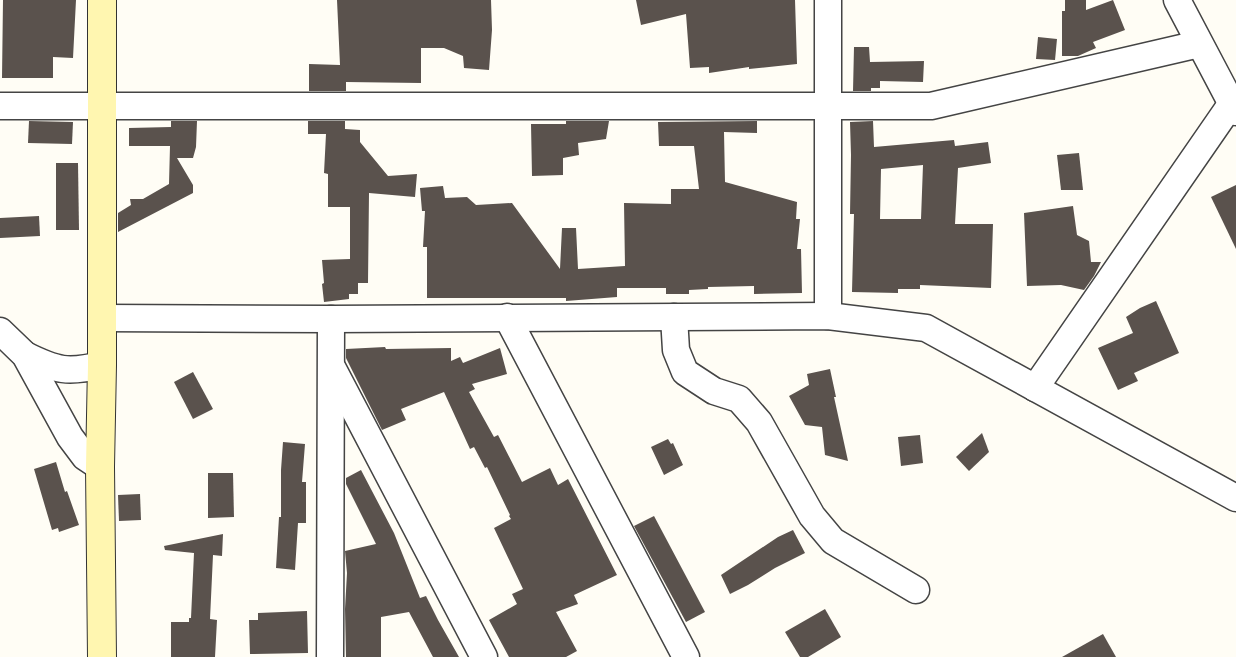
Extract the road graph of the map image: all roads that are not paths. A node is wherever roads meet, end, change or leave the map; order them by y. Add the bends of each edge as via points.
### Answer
1 (102, 0) edge
2 (828, 0) edge
3 (1177, 0) edge
4 (1200, 44) junction
5 (102, 105) junction
6 (0, 106) edge
7 (828, 106) junction
8 (1234, 108) edge
9 (828, 316) junction
10 (507, 317) junction
11 (674, 317) junction
12 (102, 318) junction
13 (330, 319) junction
14 (0, 331) edge
15 (25, 356) junction
16 (102, 365) junction
17 (331, 366) junction
18 (1035, 388) junction
19 (100, 467) junction
20 (1236, 498) edge
21 (916, 590) dead end
22 (102, 657) edge
23 (330, 657) edge
24 (484, 657) edge
25 (686, 657) edge

1 - 5 street
2 - 7 street
3 - 4 street
4 - 7 street via 932,106
4 - 8 street
5 - 6 street
5 - 7 street
5 - 12 street
7 - 9 street
8 - 18 street
9 - 11 street
9 - 18 street via 926,328
10 - 11 street
10 - 13 street
10 - 25 street
11 - 21 street via 676,350 685,372 714,391 739,399 759,422 812,516 833,541
12 - 13 street
12 - 16 street
13 - 17 street
14 - 15 street
15 - 16 street via 44,365 68,370
15 - 19 street via 70,437 85,457
16 - 19 street
17 - 23 street
17 - 24 street
18 - 20 street
19 - 22 street

